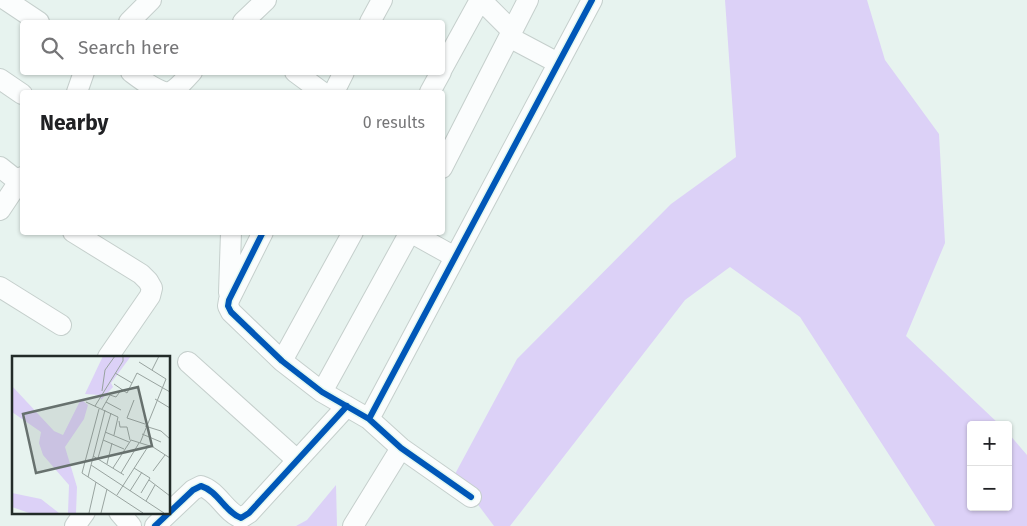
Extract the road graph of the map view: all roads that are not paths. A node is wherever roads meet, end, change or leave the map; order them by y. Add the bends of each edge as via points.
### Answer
1 (151, 0) edge
2 (266, 0) edge
3 (382, 0) edge
4 (481, 0) edge
5 (528, 0) edge
6 (592, 0) edge
7 (21, 4) edge
8 (37, 20) edge
9 (131, 20) edge
10 (245, 20) edge
11 (371, 20) edge
12 (510, 34) junction
13 (558, 63) junction
14 (445, 66) edge
15 (83, 75) edge
16 (135, 75) edge
17 (299, 75) edge
18 (342, 75) edge
19 (440, 75) edge
20 (0, 79) edge
21 (191, 82) edge
22 (78, 90) edge
23 (157, 90) edge
24 (175, 90) edge
25 (319, 90) edge
26 (335, 90) edge
27 (431, 90) edge
28 (20, 93) edge
29 (445, 162) edge
30 (0, 167) edge
31 (15, 193) edge
32 (78, 235) edge
33 (232, 235) edge
34 (262, 235) edge
35 (351, 235) edge
36 (408, 235) edge
37 (415, 235) edge
38 (455, 257) junction
39 (0, 287) edge
40 (229, 300) junction
41 (62, 325) dead end
42 (109, 356) edge
43 (282, 361) junction
44 (188, 362) dead end
45 (322, 392) junction
46 (347, 406) junction
47 (370, 420) junction
48 (402, 448) junction
49 (296, 460) junction
50 (471, 497) dead end
51 (170, 512) edge
52 (84, 514) edge
53 (121, 514) edge
54 (168, 514) edge
55 (75, 526) edge
56 (131, 526) edge
57 (155, 526) edge
58 (353, 526) edge

1 - 9 street
2 - 10 street
3 - 11 street
4 - 12 street
4 - 14 street
5 - 12 street
6 - 13 street
7 - 8 street
12 - 13 street
12 - 29 street
13 - 38 street
15 - 22 street
16 - 23 street
17 - 25 street
18 - 26 street
19 - 27 street
20 - 28 street
21 - 24 street
30 - 31 street
32 - 42 street via 141,274 152,288 150,296
33 - 40 street
34 - 40 street
35 - 43 street
36 - 45 street
37 - 38 street
38 - 47 street
39 - 41 street
40 - 43 street via 231,312
43 - 45 street
44 - 49 street
45 - 46 street
46 - 47 street
46 - 49 street
47 - 48 street
48 - 50 street
48 - 58 street
49 - 51 street via 242,518 235,516 209,488 201,486
52 - 55 street
53 - 56 street
54 - 57 street

